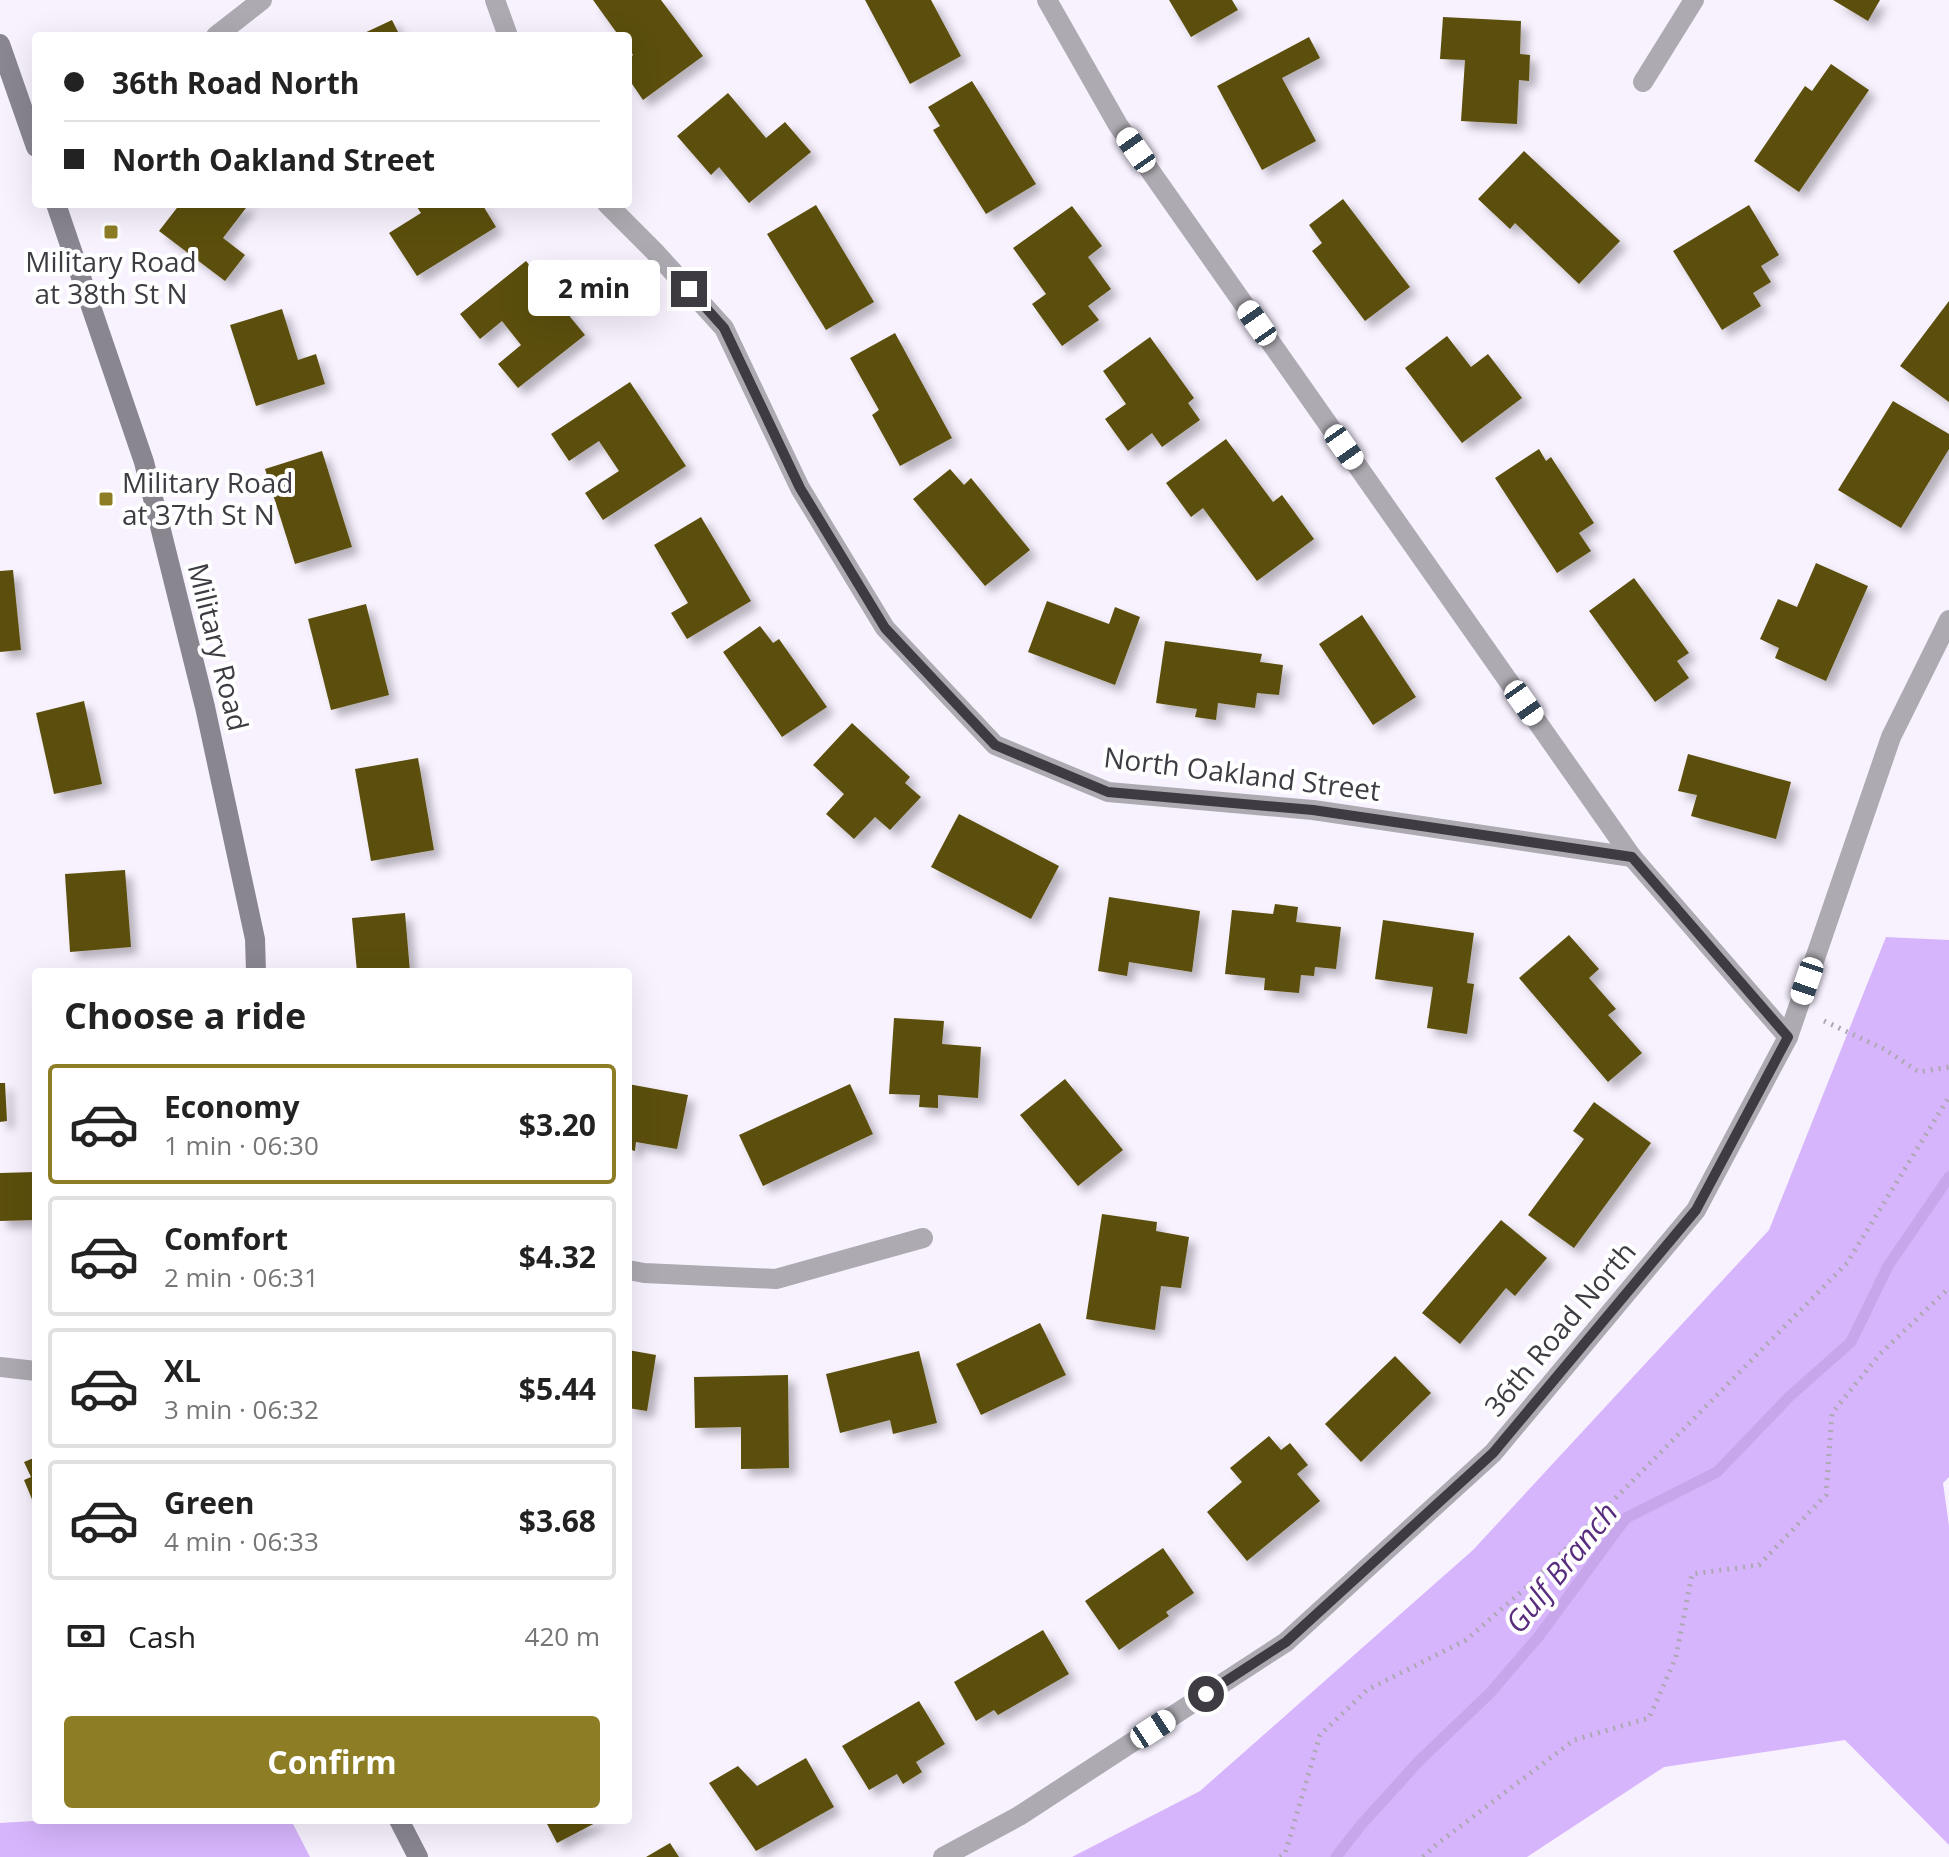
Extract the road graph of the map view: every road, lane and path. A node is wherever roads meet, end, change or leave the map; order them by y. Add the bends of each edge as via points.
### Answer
1 (262, 0) edge
2 (495, 0) edge
3 (1047, 0) edge
4 (1694, 0) edge
5 (221, 32) edge
6 (507, 32) edge
7 (0, 44) edge
8 (1643, 82) dead end
9 (32, 136) edge
10 (57, 208) edge
11 (611, 208) edge
12 (1949, 620) edge
13 (1632, 857) junction
14 (256, 968) edge
15 (1798, 1008) junction
16 (1788, 1037) junction
17 (1949, 1067) edge
18 (1949, 1097) edge
19 (923, 1238) dead end
20 (632, 1271) edge
21 (1949, 1288) edge
22 (0, 1367) edge
23 (32, 1371) edge
24 (401, 1824) edge
25 (418, 1857) edge
26 (943, 1857) edge
27 (1280, 1857) edge
28 (1423, 1857) edge

1 - 5 street
2 - 6 street
3 - 13 street via 1118,125
4 - 8 street
7 - 9 main road
10 - 14 main road, Military Road via 144,462 212,737 255,939
11 - 13 street, North Oakland Street via 724,328 800,488 885,628 995,745 1108,792 1313,810
12 - 15 street, 36th Road North via 1891,737
13 - 16 street
15 - 16 street, 36th Road North
15 - 17 path via 1919,1072
16 - 26 street, 36th Road North via 1696,1210 1493,1453 1286,1642 1019,1816
18 - 27 path via 1836,1275 1537,1578 1466,1640 1367,1690 1320,1735
19 - 20 street via 776,1279
21 - 28 path via 1880,1354 1832,1413 1826,1495 1759,1565 1692,1574 1676,1657 1649,1718 1574,1740
22 - 23 street
24 - 25 main road

